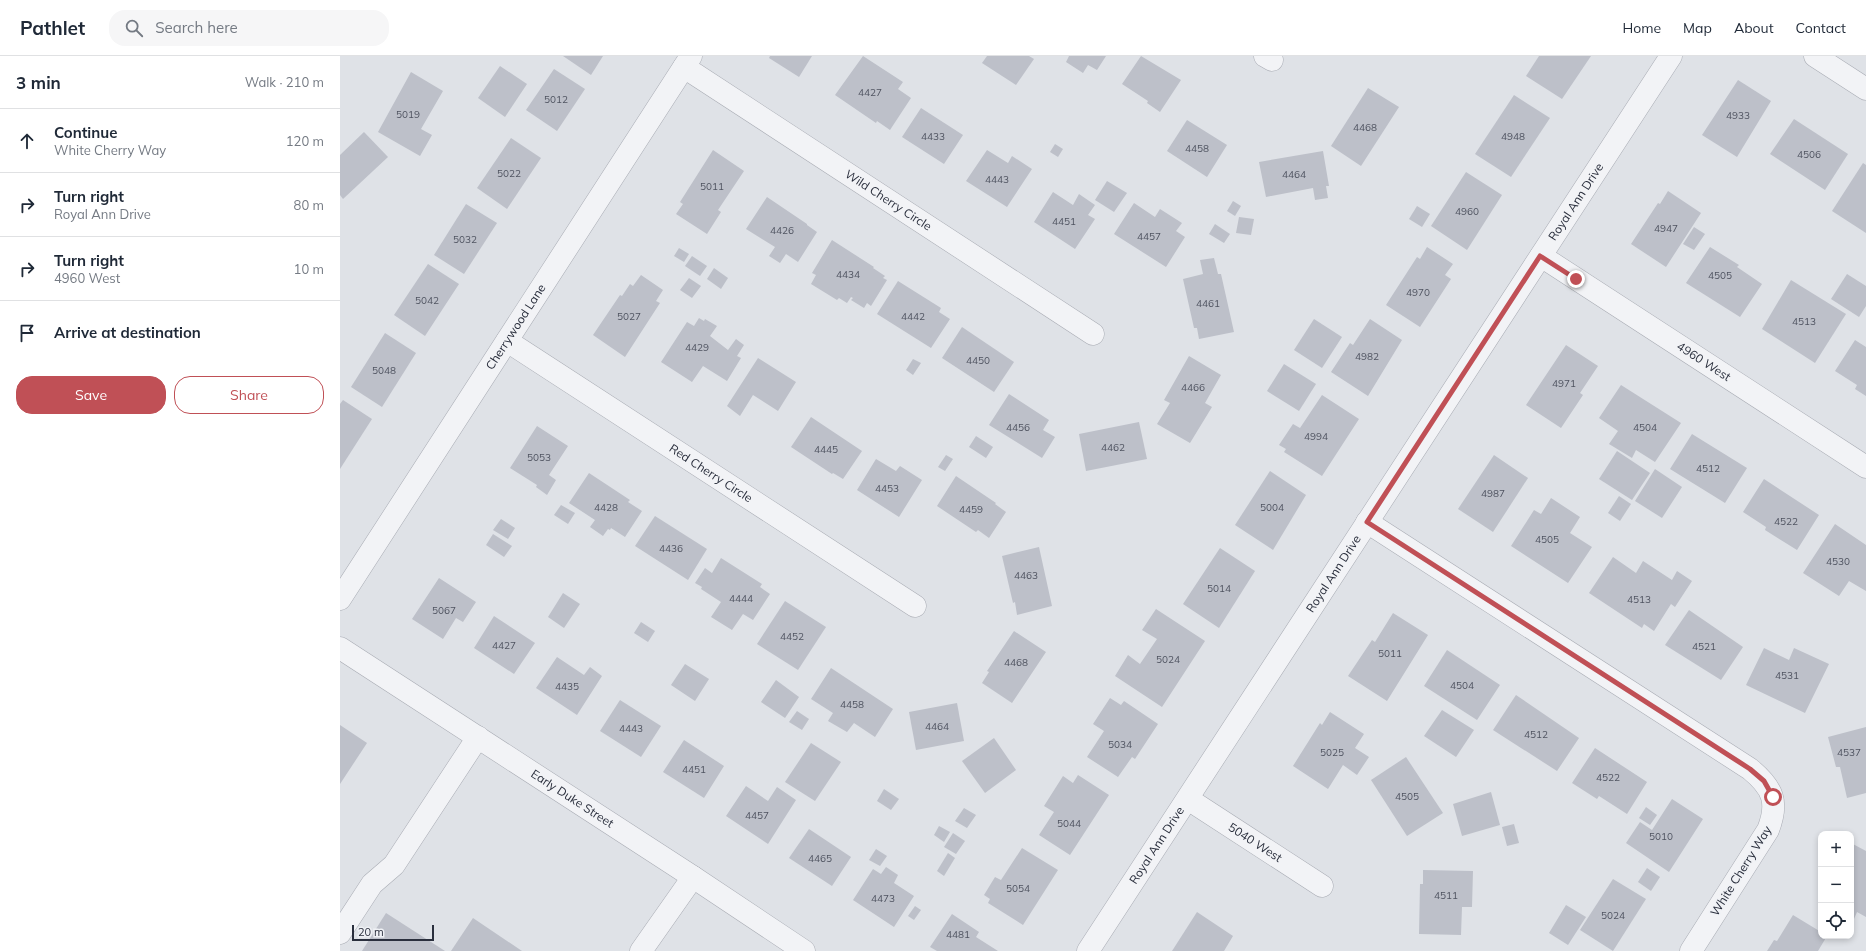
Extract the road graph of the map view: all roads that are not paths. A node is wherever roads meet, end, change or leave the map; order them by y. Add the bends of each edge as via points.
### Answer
1 (1671, 56) edge
2 (1815, 56) edge
3 (688, 61) edge
4 (1866, 89) edge
5 (1540, 256) junction
6 (1093, 334) dead end
7 (507, 341) junction
8 (1866, 467) edge
9 (1367, 522) junction
10 (340, 599) edge
11 (915, 606) dead end
12 (340, 648) edge
13 (478, 737) junction
14 (1188, 799) junction
15 (693, 877) junction
16 (1322, 886) dead end
17 (340, 933) edge
18 (641, 951) edge
19 (804, 951) edge
20 (1088, 951) edge
21 (1691, 951) edge

1 - 5 street, Royal Ann Drive
2 - 4 street
3 - 6 street, Wild Cherry Circle
3 - 7 street, Cherrywood Lane
5 - 8 street, 4960 West
5 - 9 street, Royal Ann Drive
7 - 10 street, Cherrywood Lane
7 - 11 street, Red Cherry Circle
9 - 14 street, Royal Ann Drive
9 - 21 street, White Cherry Way via 1750,769 1764,781 1773,797 1774,809 1768,830
12 - 13 street, Early Duke Street
13 - 15 street, Early Duke Street
13 - 17 street via 394,865 372,884
14 - 16 street, 5040 West
14 - 20 street, Royal Ann Drive
15 - 18 street
15 - 19 street, Early Duke Street

